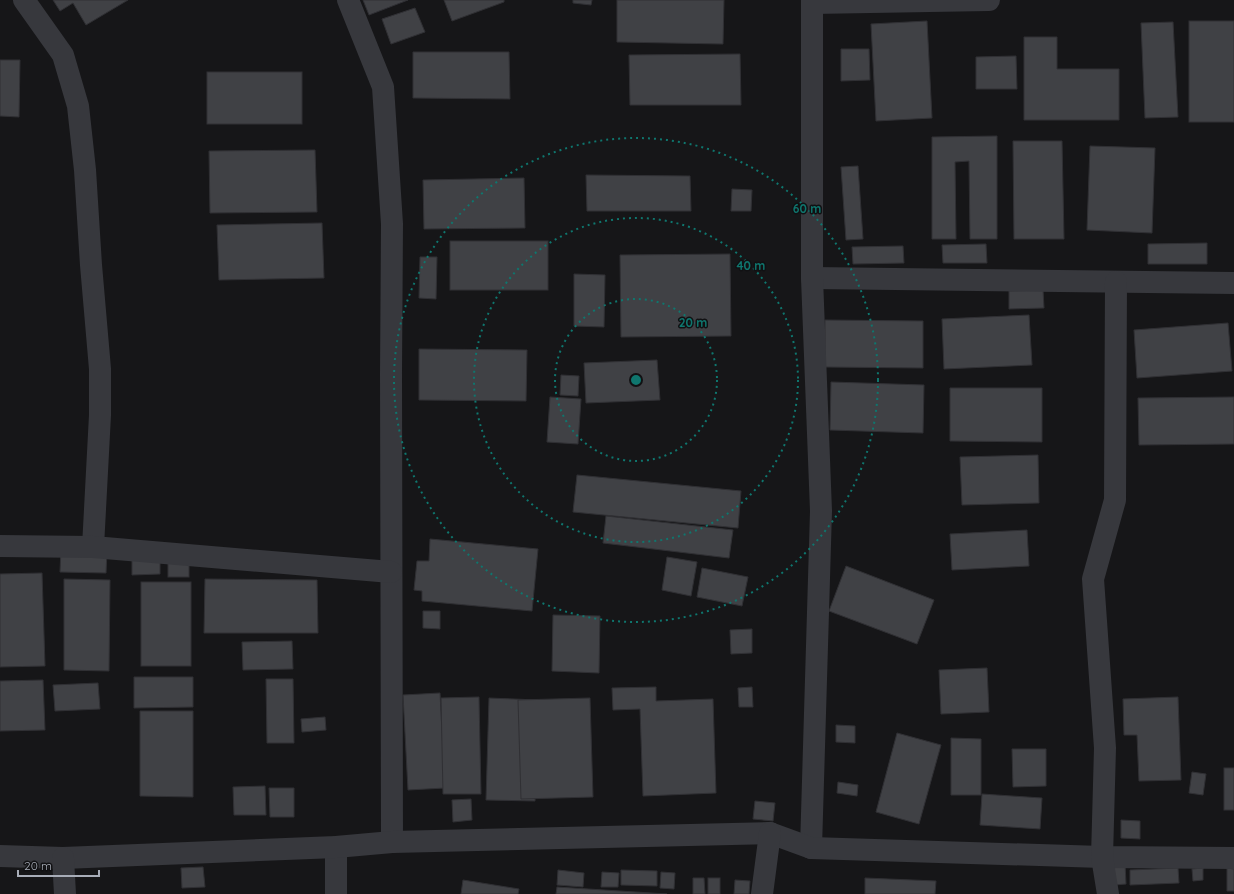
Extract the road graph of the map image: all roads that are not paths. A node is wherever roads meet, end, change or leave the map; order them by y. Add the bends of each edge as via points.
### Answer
1 (24, 0) edge
2 (348, 0) edge
3 (989, 0) edge
4 (812, 1) edge
5 (812, 278) junction
6 (1116, 282) junction
7 (1234, 283) edge
8 (0, 546) edge
9 (93, 547) junction
10 (391, 572) junction
11 (770, 833) junction
12 (392, 842) junction
13 (336, 847) junction
14 (811, 848) junction
15 (0, 856) edge
16 (1102, 857) junction
17 (63, 858) junction
18 (1234, 858) edge
19 (65, 894) edge
20 (336, 894) edge
21 (762, 894) edge
22 (1108, 894) edge

1 - 9 street via 63,55 79,113 100,369
2 - 10 street via 383,87 392,224
3 - 4 street
4 - 5 street
5 - 6 street
5 - 14 street via 821,511
6 - 7 street
6 - 16 street via 1115,500 1093,579 1105,748
8 - 9 street
9 - 10 street
10 - 12 street
11 - 12 street
11 - 14 street
11 - 21 street
12 - 13 street
13 - 17 street
13 - 20 street
14 - 16 street
15 - 17 street
16 - 18 street
16 - 22 street
17 - 19 street

